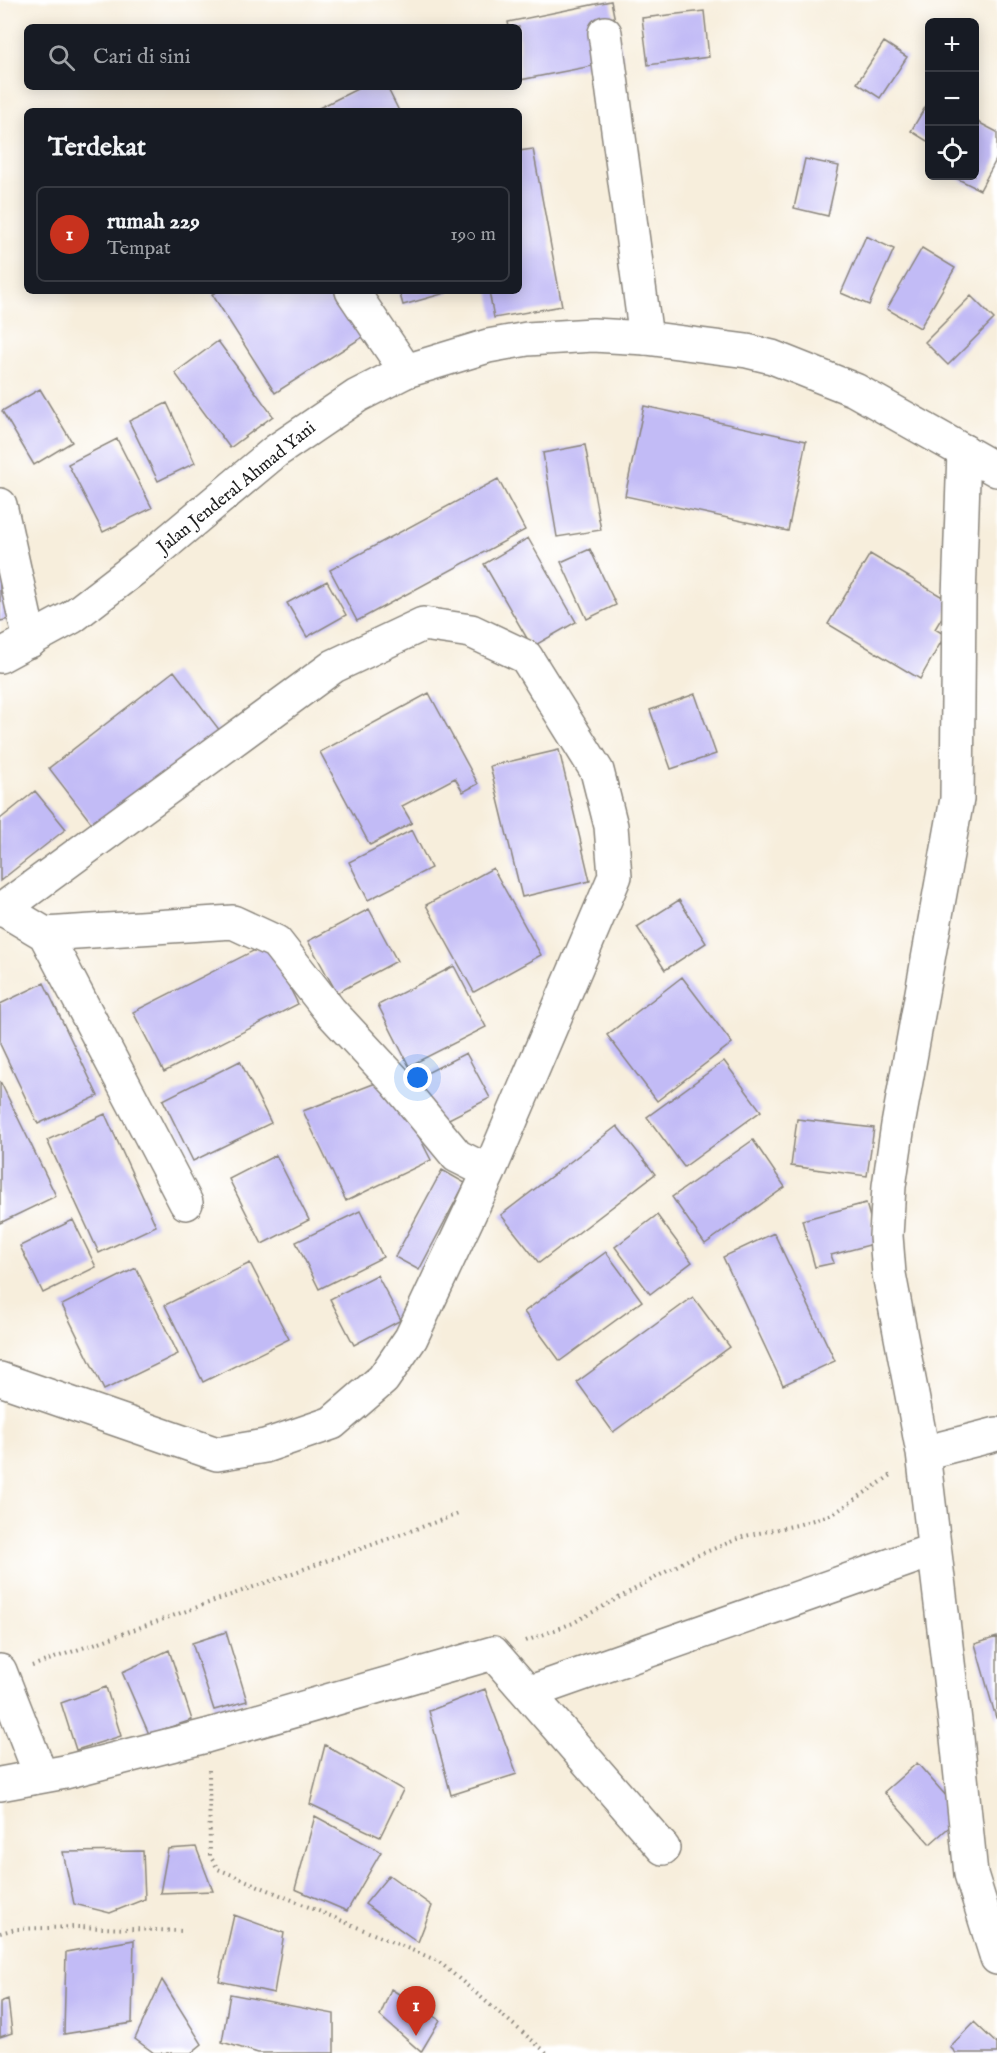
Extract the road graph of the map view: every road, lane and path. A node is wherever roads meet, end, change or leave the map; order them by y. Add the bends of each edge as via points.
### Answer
1 (605, 33) dead end
2 (354, 294) edge
3 (646, 338) junction
4 (406, 371) junction
5 (964, 451) junction
6 (997, 470) edge
7 (0, 505) edge
8 (30, 641) junction
9 (0, 656) edge
10 (2, 909) edge
11 (45, 934) junction
12 (489, 1172) junction
13 (186, 1203) dead end
14 (0, 1379) edge
15 (997, 1434) edge
16 (923, 1453) junction
17 (458, 1514) dead end
18 (934, 1550) junction
19 (493, 1653) junction
20 (1, 1674) edge
21 (528, 1692) junction
22 (206, 1736) junction
23 (41, 1776) junction
24 (0, 1784) edge
25 (663, 1848) dead end
26 (183, 1931) dead end
27 (0, 1933) edge
28 (997, 1958) edge
29 (547, 2053) edge

1 - 3 main road
2 - 4 main road
3 - 4 main road, Jalan Jenderal Ahmad Yani via 583,335 526,339 488,346
3 - 5 main road, Jalan Jenderal Ahmad Yani via 747,351 797,366 855,390
4 - 8 main road, Jalan Jenderal Ahmad Yani via 357,396 276,452 104,593
5 - 6 main road, Jalan Jenderal Ahmad Yani
5 - 16 main road via 957,799 898,1125 886,1236
7 - 8 main road
8 - 9 main road, Jalan Jenderal Ahmad Yani
10 - 11 main road
10 - 12 main road via 334,666 383,642 423,624 471,631 526,657 597,771 611,826 615,876
11 - 12 main road via 233,922 276,942 330,1011 457,1156
11 - 13 main road
12 - 14 main road via 411,1338 383,1378 332,1423 265,1446 217,1454
15 - 16 main road
16 - 18 main road
16 - 19 path via 833,1514 745,1536 692,1558 573,1623
17 - 20 path
18 - 21 main road
18 - 28 main road via 971,1874
19 - 21 main road
19 - 22 main road
20 - 23 main road
21 - 25 main road
22 - 23 main road
22 - 29 path via 210,1856 218,1869 438,1961
23 - 24 main road
26 - 27 path via 75,1927

